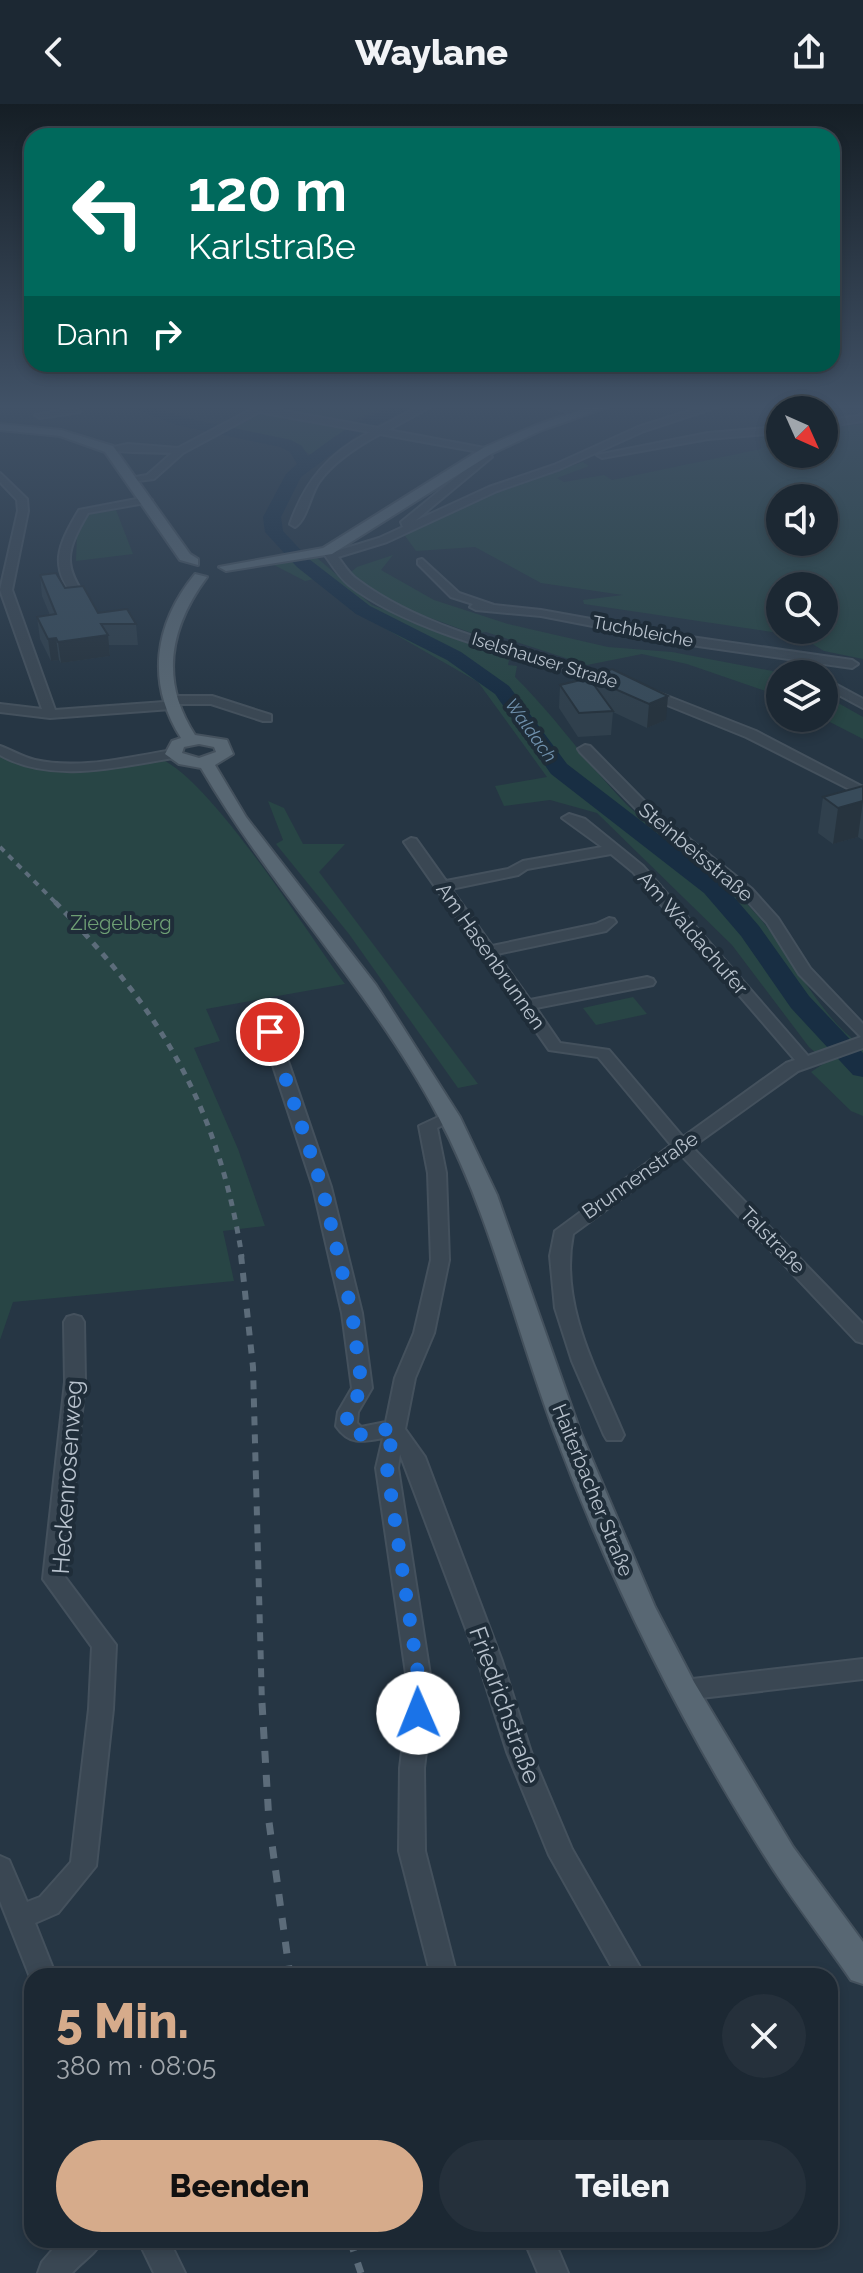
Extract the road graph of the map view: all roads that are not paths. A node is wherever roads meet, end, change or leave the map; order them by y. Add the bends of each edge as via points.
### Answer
1 (23, 506) edge
2 (87, 506) edge
3 (151, 506) edge
4 (300, 506) edge
5 (402, 506) edge
6 (427, 506) edge
7 (456, 506) edge
8 (295, 524) dead end
9 (408, 529) junction
10 (330, 553) junction
11 (422, 562) dead end
12 (208, 565) junction
13 (2, 583) edge
14 (82, 600) edge
15 (476, 607) dead end
16 (497, 608) junction
17 (789, 655) junction
18 (802, 660) edge
19 (838, 665) edge
20 (858, 665) edge
21 (838, 687) edge
22 (170, 702) junction
23 (863, 704) edge
24 (0, 708) edge
25 (50, 714) junction
26 (267, 718) dead end
27 (190, 740) junction
28 (585, 749) dead end
29 (0, 750) edge
30 (173, 754) junction
31 (206, 763) junction
32 (863, 792) edge
33 (569, 818) dead end
34 (411, 842) dead end
35 (614, 849) junction
36 (443, 886) junction
37 (609, 922) dead end
38 (488, 951) junction
39 (647, 982) dead end
40 (526, 1005) junction
41 (270, 1032) dead end
42 (860, 1040) edge
43 (810, 1059) junction
44 (449, 1117) junction
45 (682, 1146) junction
46 (74, 1322) dead end
47 (863, 1336) edge
48 (393, 1428) junction
49 (614, 1435) dead end
50 (863, 1669) edge
51 (684, 1690) junction
52 (0, 1868) edge
53 (19, 1917) junction
54 (40, 1968) edge
55 (442, 1968) edge
56 (627, 1968) edge
57 (863, 1969) edge
58 (75, 2248) edge
59 (157, 2248) edge
60 (542, 2248) edge
61 (53, 2273) edge
62 (170, 2273) edge
63 (553, 2273) edge

1 - 13 street
2 - 14 street via 80,507 68,533 63,561 66,584
3 - 12 main road via 185,557
4 - 8 street
5 - 10 main road
6 - 9 street via 404,525
7 - 9 street
9 - 10 street via 363,548
10 - 12 main road
10 - 32 street, Iselshauser Straße via 351,581 399,611 704,713
11 - 16 street, Tuchbleiche via 455,595
12 - 22 main road via 184,600 166,647
13 - 25 street
15 - 16 street, Tuchbleiche
16 - 17 street, Tuchbleiche
17 - 18 street, Tuchbleiche
17 - 20 street, Tuchbleiche
19 - 20 street
21 - 23 street, Tuchbleiche
22 - 25 street
22 - 26 street via 212,700
22 - 27 main road
24 - 25 street
27 - 30 main road
27 - 31 main road via 225,746 220,758
28 - 42 street, Steinbeisstraße via 648,813 747,892
29 - 30 street via 17,761 42,766
30 - 31 main road via 181,761
31 - 44 main road, Haiterbacher Straße via 239,819 369,989
33 - 35 street, Am Waldachufer
34 - 36 street, Am Hasenbrunnen
35 - 36 street
35 - 43 street, Am Waldachufer via 705,942 789,1048
36 - 38 street, Am Hasenbrunnen
37 - 38 street
38 - 40 street, Am Hasenbrunnen
39 - 40 street
40 - 45 street, Am Hasenbrunnen via 555,1047 603,1053
41 - 48 street via 322,1187 352,1313 362,1388 346,1426 358,1435
42 - 43 street, Brunnenstraße
43 - 45 street, Brunnenstraße
44 - 48 street via 428,1126 437,1173 440,1260 424,1333 405,1378
44 - 51 main road, Haiterbacher Straße via 486,1195 567,1431 641,1608
45 - 47 street, Talstraße
45 - 49 street, Brunnenstraße via 574,1221 561,1240 557,1264 570,1325
46 - 53 street, Heckenrosenweg via 75,1382 54,1579 104,1645 101,1709 83,1866 49,1905
48 - 55 street via 387,1468 421,1694 412,1768 412,1851
48 - 56 street, Friedrichstraße via 414,1457 519,1752 562,1855
50 - 51 street
51 - 57 main road, Haiterbacher Straße via 782,1857
52 - 53 street
53 - 54 street
58 - 61 street
59 - 62 street
60 - 63 street

